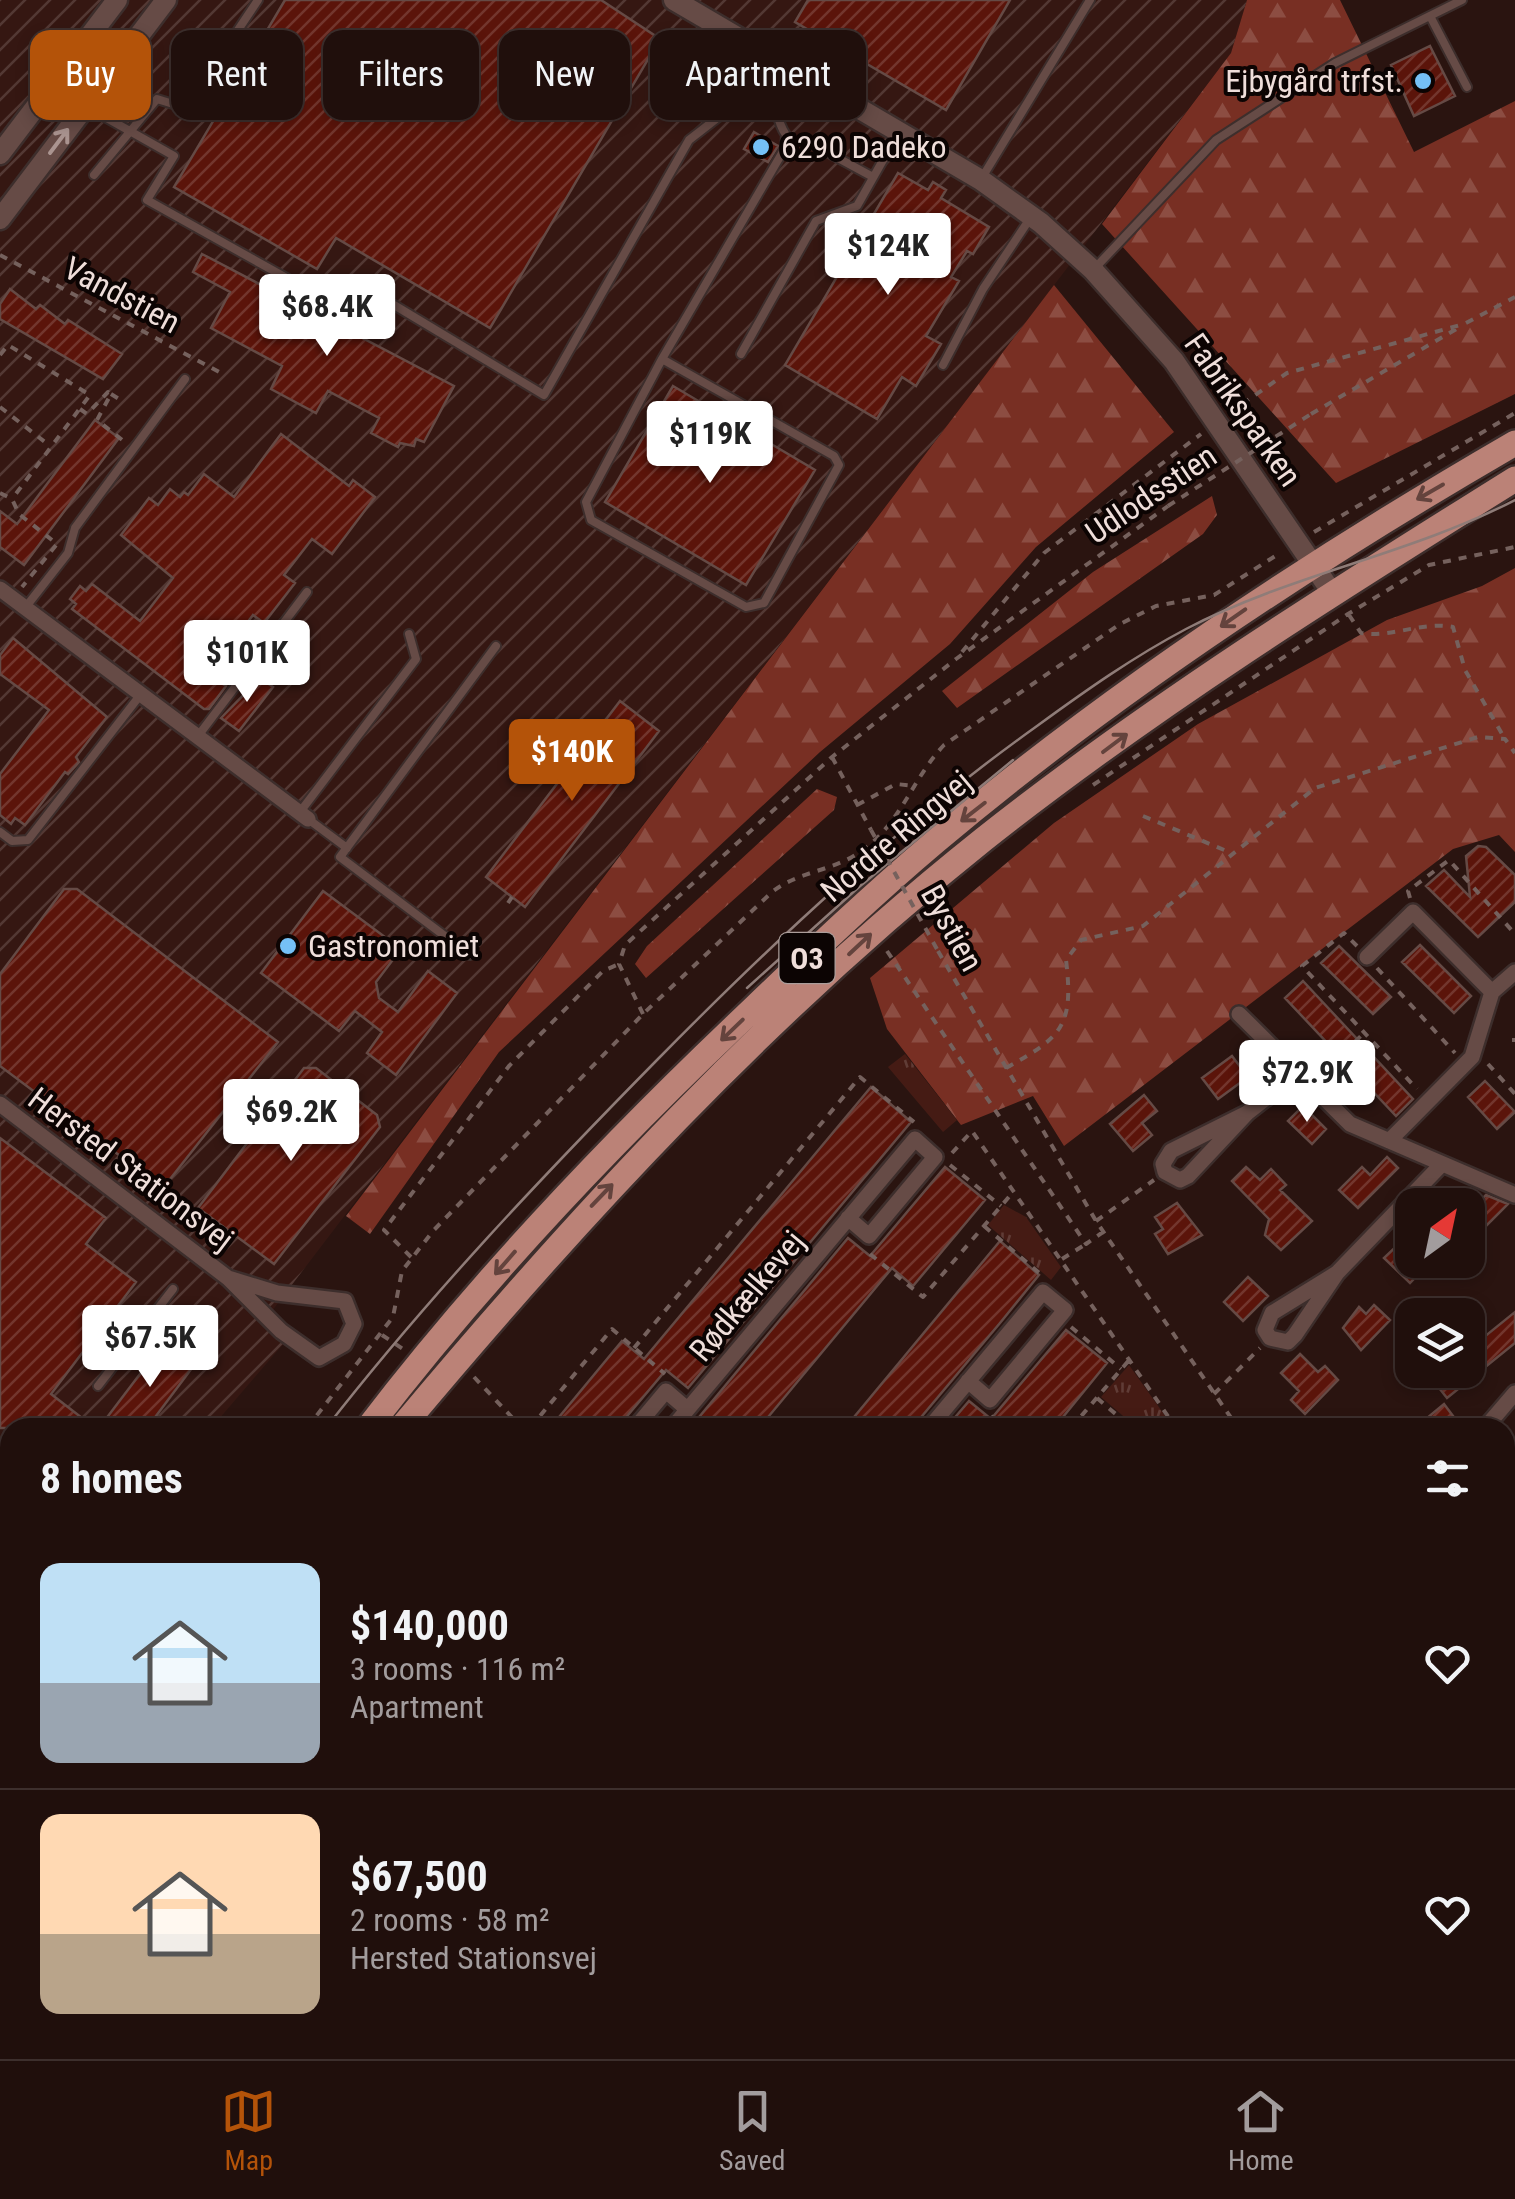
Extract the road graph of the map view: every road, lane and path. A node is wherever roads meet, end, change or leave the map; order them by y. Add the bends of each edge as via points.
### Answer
1 (116, 0) edge
2 (166, 0) edge
3 (258, 0) edge
4 (674, 0) edge
5 (1090, 0) edge
6 (1462, 0) edge
7 (1430, 16) junction
8 (143, 30) edge
9 (725, 30) edge
10 (1467, 88) dead end
11 (866, 113) edge
12 (75, 120) edge
13 (108, 120) edge
14 (714, 120) edge
15 (776, 120) edge
16 (126, 132) junction
17 (899, 132) junction
18 (814, 144) dead end
19 (0, 154) edge
20 (94, 175) dead end
21 (873, 177) junction
22 (981, 180) junction
23 (1031, 217) junction
24 (0, 219) edge
25 (0, 255) edge
26 (1093, 270) junction
27 (1515, 297) edge
28 (1464, 324) junction
29 (741, 354) dead end
30 (0, 356) edge
31 (662, 359) junction
32 (944, 365) dead end
33 (223, 374) dead end
34 (185, 379) dead end
35 (111, 394) junction
36 (124, 402) dead end
37 (0, 407) edge
38 (78, 408) junction
39 (1515, 413) edge
40 (86, 414) junction
41 (97, 420) junction
42 (1216, 422) junction
43 (1515, 443) edge
44 (50, 446) junction
45 (134, 449) junction
46 (1515, 479) edge
47 (0, 493) edge
48 (12, 500) junction
49 (1298, 542) junction
50 (1515, 546) edge
51 (1314, 564) junction
52 (307, 592) dead end
53 (13, 598) edge
54 (1340, 604) junction
55 (409, 634) dead end
56 (496, 646) dead end
57 (956, 659) junction
58 (141, 694) junction
59 (198, 736) junction
60 (1506, 739) junction
61 (1515, 753) edge
62 (832, 757) junction
63 (916, 786) junction
64 (1085, 791) dead end
65 (858, 805) junction
66 (304, 816) junction
67 (1143, 816) dead end
68 (0, 832) edge
69 (347, 848) junction
70 (1229, 852) junction
71 (1413, 912) junction
72 (921, 916) dead end
73 (908, 926) dead end
74 (1515, 934) edge
75 (884, 947) dead end
76 (470, 955) dead end
77 (1367, 957) junction
78 (618, 964) junction
79 (1515, 972) edge
80 (1492, 992) junction
81 (642, 1014) junction
82 (1239, 1014) dead end
83 (1364, 1033) junction
84 (1469, 1060) junction
85 (1006, 1068) junction
86 (1304, 1079) junction
87 (1515, 1094) edge
88 (1428, 1102) junction
89 (0, 1104) edge
90 (1248, 1112) junction
91 (922, 1128) dead end
92 (1388, 1142) junction
93 (1442, 1164) junction
94 (1166, 1172) junction
95 (1014, 1190) junction
96 (1515, 1195) edge
97 (1001, 1206) junction
98 (848, 1218) junction
99 (1096, 1221) junction
100 (984, 1226) junction
101 (1103, 1232) junction
102 (1086, 1244) junction
103 (868, 1251) dead end
104 (411, 1257) junction
105 (1062, 1259) junction
106 (1337, 1273) junction
107 (228, 1278) junction
108 (1051, 1283) dead end
109 (173, 1289) dead end
110 (1059, 1318) junction
111 (1270, 1338) junction
112 (634, 1348) junction
113 (1130, 1358) junction
114 (1121, 1369) junction
115 (470, 1373) dead end
116 (665, 1374) dead end
117 (968, 1381) junction
118 (98, 1386) dead end
119 (1214, 1394) junction
120 (1515, 1394) edge
121 (1096, 1398) junction
122 (687, 1410) junction
123 (314, 1418) edge
124 (376, 1418) edge
125 (410, 1418) edge
126 (513, 1418) edge
127 (538, 1418) edge
128 (644, 1418) edge
129 (680, 1418) edge
130 (937, 1418) edge
131 (1079, 1418) edge
132 (1120, 1418) edge
133 (1169, 1418) edge
134 (1231, 1418) edge
135 (1494, 1418) edge

1 - 19 street
2 - 8 street
3 - 16 lane via 186,108 157,98
4 - 9 street, Fabriksparken
5 - 22 lane
6 - 7 lane
7 - 10 lane
7 - 26 lane via 1335,63 1216,140
11 - 17 street, Fabriksparken
24 -> 12 street
13 - 16 lane
14 - 16 lane via 688,140 544,395 394,305 342,309 147,200 174,156
15 - 31 lane via 785,148
16 - 20 lane
17 - 21 lane
17 - 22 street, Fabriksparken
18 - 21 lane
21 - 29 lane via 857,206 816,222
22 - 23 street, Fabriksparken
23 - 26 street, Fabriksparken
23 - 32 lane
25 - 33 path, Vandstien
26 - 42 street, Fabriksparken via 1134,312
27 - 28 path, Udlodsstien
28 - 42 path via 1286,373
28 - 57 path, Udlodsstien, bridge via 1168,506
30 - 38 path via 8,345 90,394
31 - 31 lane via 586,513 755,608 764,603 838,464
34 - 45 lane
35 - 36 path
35 - 40 path
35 - 41 path
37 - 44 path
38 - 40 path
38 - 44 path
39 - 49 path
40 - 41 path
41 - 45 path
42 - 49 street, Fabriksparken
42 - 57 path via 1044,554
43 -> 51 main road, Nordre Ringvej / O3
44 - 48 path
45 - 53 lane via 75,528 68,553
46 - 54 main road, Nordre Ringvej / O3
47 - 48 path
48 - 53 path via 19,514 57,544
49 - 51 street, Fabriksparken
49 - 63 path via 1214,595 1156,606 1120,624 944,745
50 - 54 path via 1429,565
51 - 54 street, Fabriksparken
51 -> 124 main road, Nordre Ringvej / O3 via 1091,720 938,839 852,916 552,1210
52 - 59 lane
53 - 58 street
54 - 60 path via 1361,633 1453,627 1465,670
54 - 64 path
125 -> 54 main road, Nordre Ringvej / O3 via 597,1199 874,931 986,838 1183,692
55 - 66 lane via 416,659
56 - 69 lane
57 - 62 path, Udlodsstien
58 - 59 street
58 - 68 lane via 28,840 12,841
59 - 66 street
60 - 61 path
60 - 70 path via 1455,741 1315,788
62 - 65 path, Bystien
62 - 78 path, Udlodsstien via 626,945
63 - 65 path via 896,784
63 - 81 path via 898,817 857,855 785,881
65 - 85 path, Bystien, bridge
66 - 69 lane
67 - 70 path
69 - 76 lane via 340,857
70 - 85 path via 1143,926 1093,935 1072,948 1066,960 1067,1019 1041,1048
71 - 74 path via 1408,891 1449,860
71 - 77 street
71 - 80 street
72 - 73 path
75 - 102 path
77 - 83 path via 1344,933 1302,966
77 - 84 path
78 - 81 path
78 - 104 path, Udlodsstien via 509,1066 384,1230
79 - 80 street
80 - 84 street
81 - 104 path
82 - 86 street
83 - 86 path
83 - 88 path
84 - 87 path via 1485,1061
84 - 88 street
85 - 99 path, Bystien
86 - 90 street
86 - 92 street via 1350,1124
88 - 92 street
89 - 107 street, Hersted Stationsvej
90 - 94 street via 1171,1150
90 - 94 street via 1188,1176 1180,1180
91 - 112 path via 860,1077
92 - 93 street
93 - 96 street
93 - 106 street
94 - 99 path
95 - 97 path
95 - 97 path via 972,1131 951,1154 939,1156
95 - 105 path
97 - 100 path
98 - 98 street, Rødkælkevej via 869,1236 935,1156 915,1139
98 - 122 street, Rødkælkevej
99 - 101 path, Bystien
100 - 103 path via 923,1298
100 - 108 path
101 - 102 path
101 - 119 path, Bystien
102 - 105 path
104 - 123 path via 394,1317
105 - 113 path
106 - 111 street via 1295,1336
106 - 111 street via 1272,1313
107 - 107 street, Hersted Stationsvej via 278,1293 345,1301 354,1324 344,1344 319,1358 281,1332
109 - 118 lane
110 - 114 path
110 - 117 street via 990,1400
110 - 117 street via 1065,1310 1043,1292
111 - 119 path
112 - 116 path
112 - 127 path via 612,1329
113 - 114 path
113 - 133 path
114 - 121 path
115 - 126 path
117 - 130 street
119 - 134 path, Bystien
120 - 135 street
121 - 131 path
121 - 132 path
122 - 128 street, Rødkælkevej via 666,1392
122 - 129 street, Rødkælkevej

